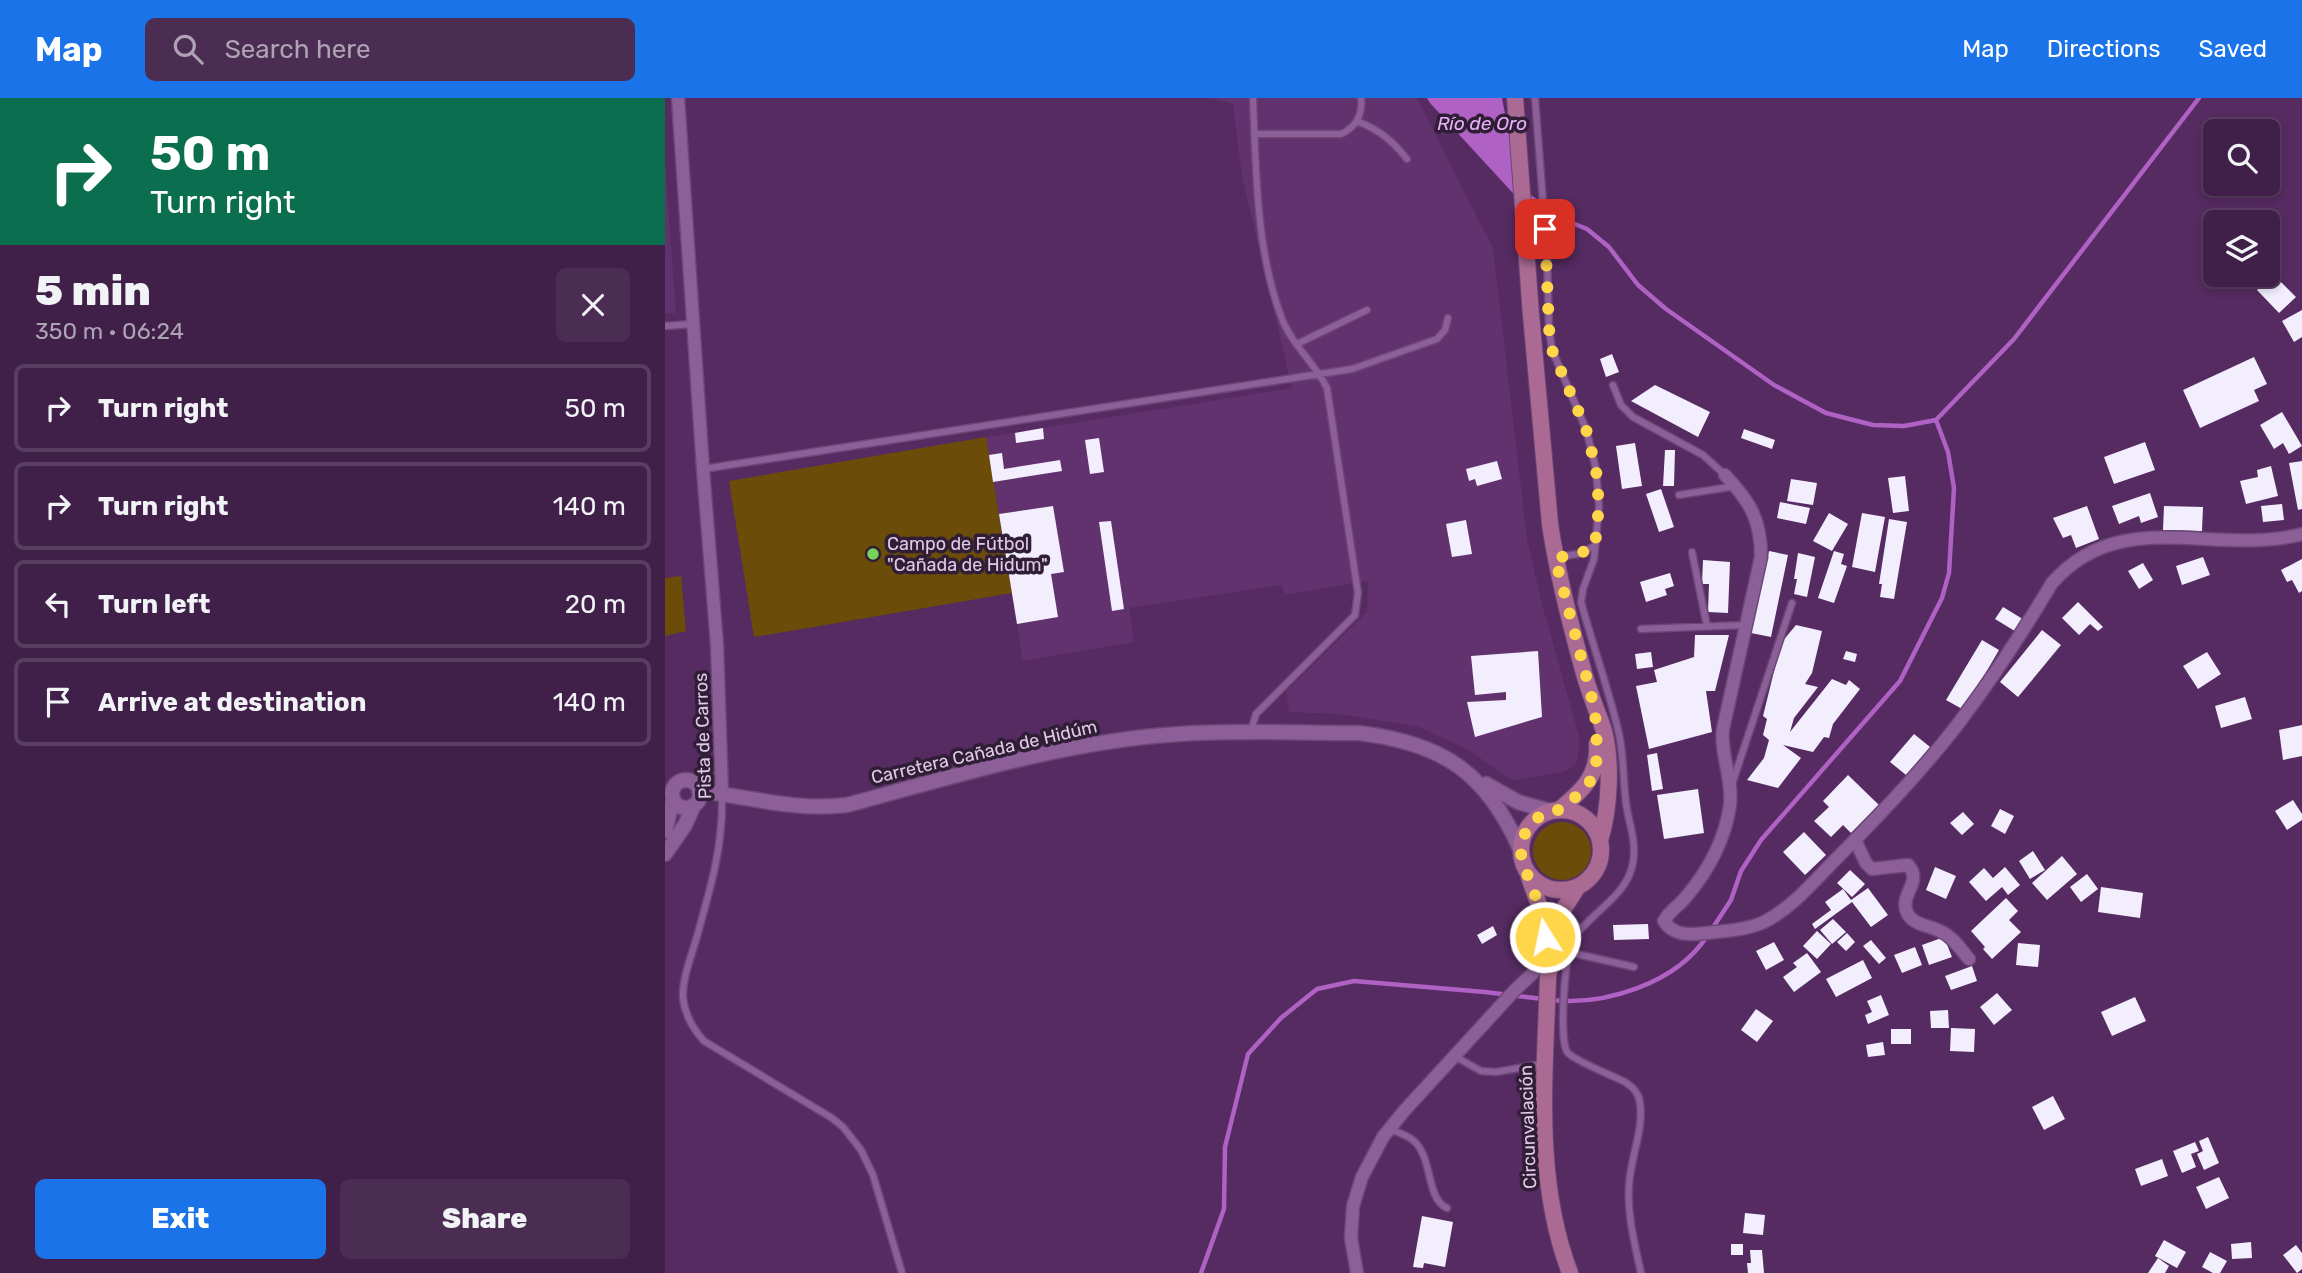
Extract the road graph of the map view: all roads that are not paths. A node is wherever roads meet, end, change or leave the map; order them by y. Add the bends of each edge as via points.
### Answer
1 (678, 98) edge
2 (1253, 98) edge
3 (1361, 98) edge
4 (1515, 98) edge
5 (1535, 98) edge
6 (1357, 121) junction
7 (1255, 134) junction
8 (1407, 159) dead end
9 (1367, 310) dead end
10 (1448, 318) dead end
11 (693, 324) junction
12 (665, 326) edge
13 (1297, 344) junction
14 (1321, 375) junction
15 (1613, 385) dead end
16 (703, 469) junction
17 (1725, 475) joint
18 (1736, 486) junction
19 (1679, 495) dead end
20 (2302, 534) edge
21 (1595, 546) junction
22 (1692, 552) dead end
23 (1555, 558) junction
24 (1792, 603) dead end
25 (1746, 625) junction
26 (1707, 626) junction
27 (1641, 629) dead end
28 (1595, 710) junction
29 (1251, 732) junction
30 (665, 775) edge
31 (1479, 781) junction
32 (1730, 792) junction
33 (671, 793) edge
34 (722, 793) junction
35 (697, 798) junction
36 (1554, 810) junction
37 (665, 831) edge
38 (1600, 840) junction
39 (1855, 840) junction
40 (1520, 849) junction
41 (665, 854) edge
42 (1528, 875) junction
43 (1577, 888) junction
44 (1561, 913) junction
45 (1581, 929) junction
46 (1550, 937) junction
47 (1568, 951) junction
48 (1969, 959) dead end
49 (1634, 967) dead end
50 (1548, 977) junction
51 (1566, 978) junction
52 (1454, 1056) junction
53 (1545, 1059) junction
54 (1389, 1129) junction
55 (1447, 1208) dead end
56 (902, 1273) edge
57 (1357, 1273) edge
58 (1570, 1273) edge
59 (1640, 1273) edge

1 - 11 street, Pista de Carros
2 - 7 lane
3 - 6 lane
4 - 23 main road via 1545,490
5 - 21 lane via 1549,329 1552,350 1586,429 1596,469
6 - 7 lane via 1341,134
6 - 8 lane via 1377,129
7 - 13 lane via 1262,242 1280,315
9 - 13 lane
10 - 14 lane via 1445,330 1427,344
11 - 12 lane
11 - 16 street, Pista de Carros
13 - 14 lane
14 - 16 lane
14 - 29 lane via 1327,388 1357,606 1349,622 1256,714
15 - 17 lane via 1621,405 1633,417 1703,455
16 - 34 street, Pista de Carros via 717,645
17 - 18 street
18 - 19 lane
18 - 25 street via 1757,520 1761,540
20 - 39 street via 2269,541 2139,538 2116,541 2080,558 2052,583 1961,720
21 - 23 lane
21 - 45 lane via 1581,602 1619,735 1634,852 1624,886
22 - 26 lane
23 - 28 main road
24 - 32 lane
25 - 26 lane
25 - 32 street via 1721,744
26 - 27 lane
28 - 36 main road via 1596,766 1591,780 1583,791
28 - 38 main road via 1608,773
29 - 31 street, Carretera Cañada de Hidúm via 1385,736 1435,752
29 - 34 street, Carretera Cañada de Hidúm via 1103,743 847,805 793,806
30 - 33 street
31 - 36 street via 1518,802
31 - 40 street
32 - 39 street via 1722,840 1700,880 1669,911 1664,921 1669,929 1694,934 1764,922 1798,897
33 - 35 street via 683,807
33 - 35 street via 689,780
33 - 37 street
34 - 35 street, Carretera Cañada de Hidúm
34 - 56 lane, Pista de Carros via 717,866 683,987 685,1011 704,1041 843,1127 868,1162
35 - 41 street
36 - 38 main road via 1580,814
36 - 40 main road via 1532,821
38 - 43 main road via 1597,868
39 - 48 street via 1872,869 1899,864 1913,870 1906,911 1913,920 1941,931
40 - 42 main road
42 - 43 main road via 1545,888
42 - 46 main road
43 - 44 main road, Circunvalación
44 - 45 lane
44 - 46 main road, Circunvalación
45 - 47 lane
46 - 50 main road, Circunvalación, bridge
47 - 49 lane
47 - 51 lane
47 - 52 street via 1550,957
50 - 51 lane
50 - 53 main road, Circunvalación
51 - 59 lane via 1564,1044 1570,1055 1633,1087 1640,1104 1629,1186
52 - 53 lane via 1481,1071 1496,1072
52 - 54 street
53 - 58 main road, Circunvalación via 1548,1185 1559,1245
54 - 55 lane via 1419,1147 1435,1198
54 - 57 street via 1368,1164 1353,1206 1351,1238

